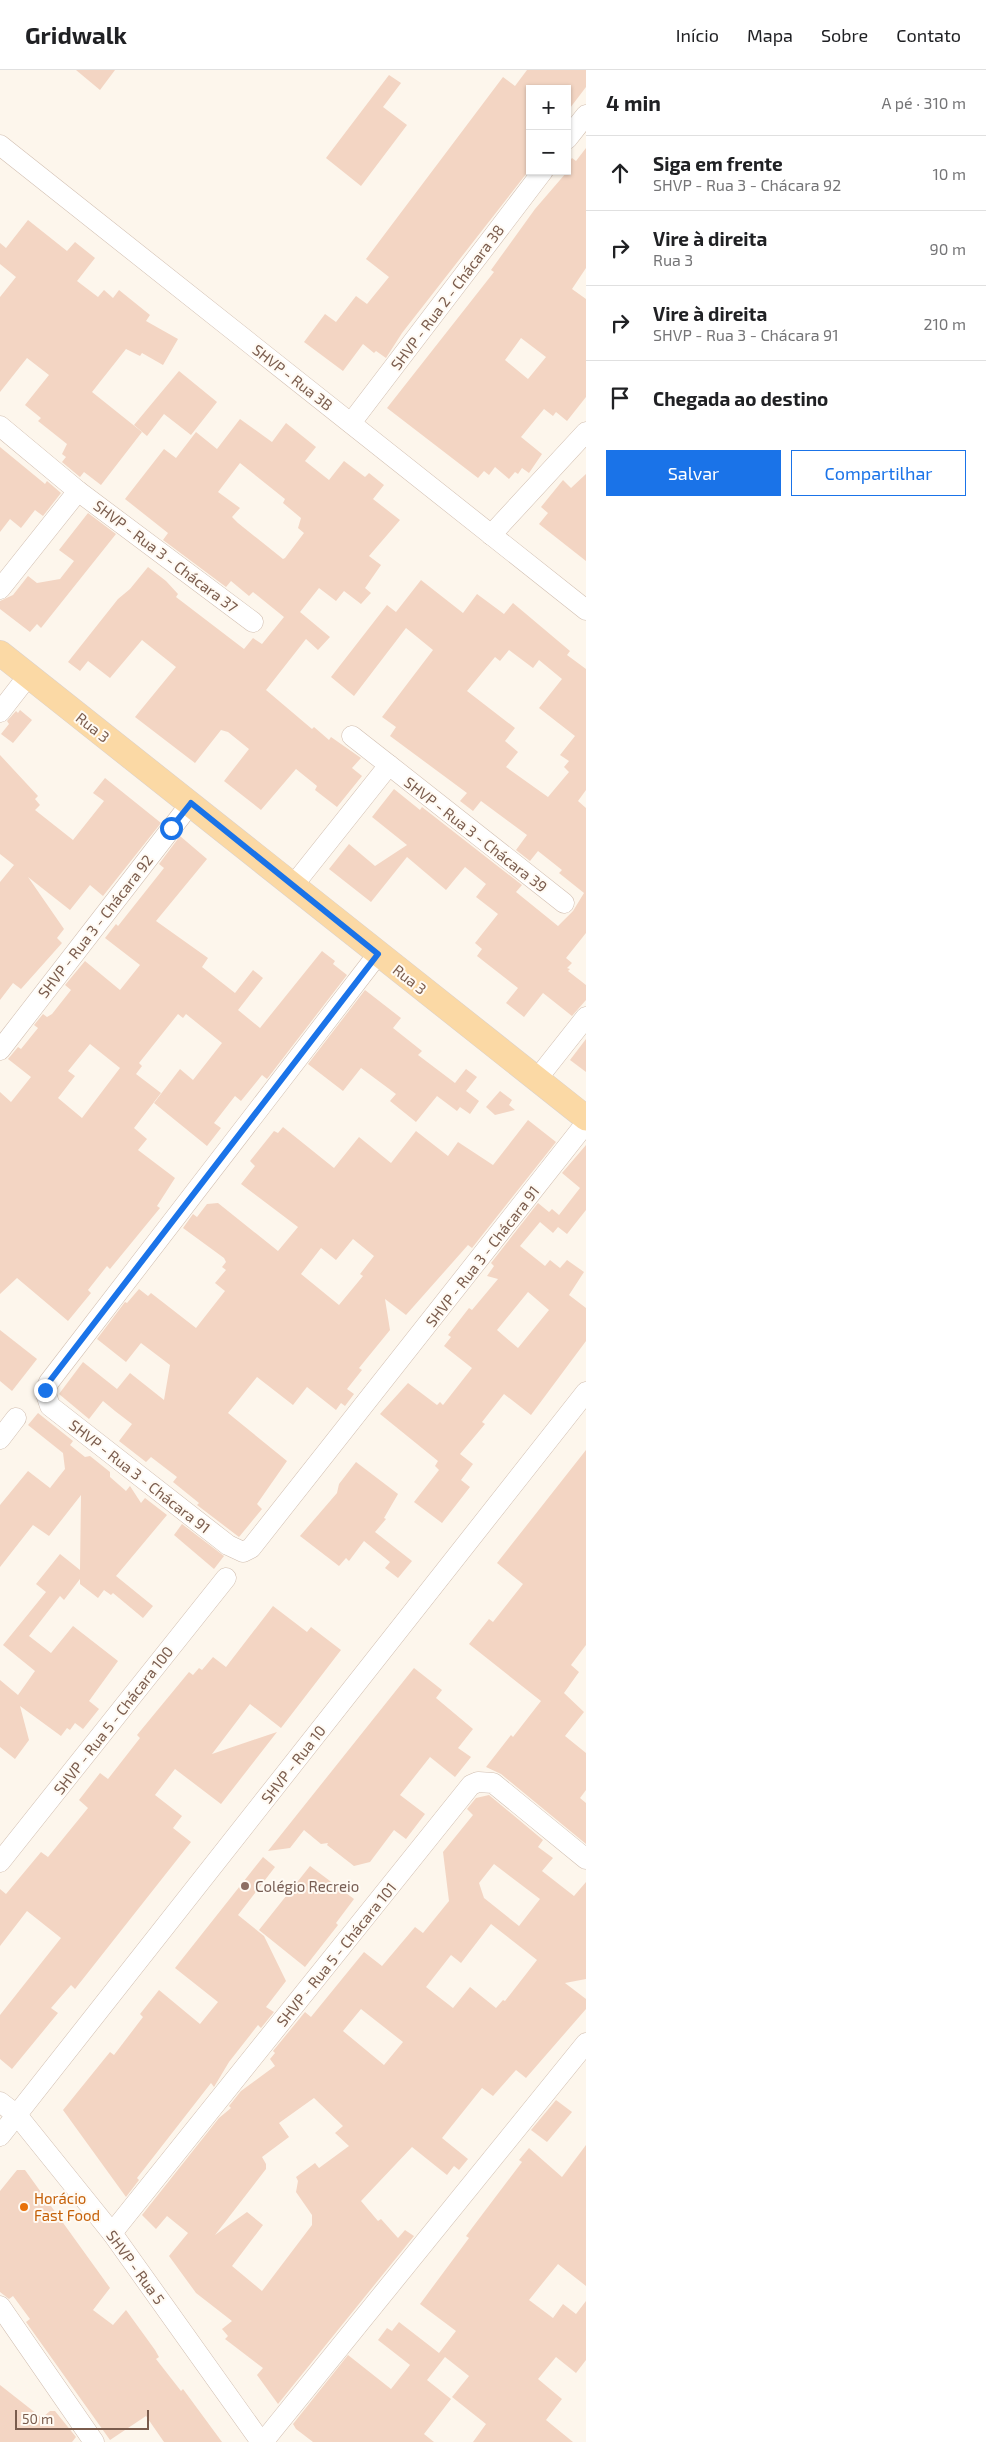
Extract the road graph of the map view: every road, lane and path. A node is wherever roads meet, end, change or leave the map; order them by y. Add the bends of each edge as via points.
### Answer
1 (586, 115) edge
2 (571, 135) edge
3 (0, 145) edge
4 (540, 175) edge
5 (351, 423) junction
6 (0, 426) edge
7 (586, 432) edge
8 (78, 490) junction
9 (491, 535) junction
10 (0, 589) edge
11 (586, 610) edge
12 (253, 622) dead end
13 (0, 653) edge
14 (28, 676) junction
15 (0, 712) edge
16 (352, 736) dead end
17 (389, 766) junction
18 (191, 803) junction
19 (292, 887) junction
20 (564, 902) dead end
21 (378, 954) junction
22 (586, 1017) edge
23 (0, 1050) edge
24 (537, 1079) junction
25 (586, 1118) edge
26 (586, 1123) edge
27 (586, 1392) edge
28 (16, 1418) dead end
29 (0, 1439) edge
30 (226, 1578) dead end
31 (586, 1859) edge
32 (0, 1862) edge
33 (586, 2044) edge
34 (0, 2102) edge
35 (17, 2115) junction
36 (0, 2136) edge
37 (112, 2233) junction
38 (0, 2306) edge
39 (94, 2442) edge
40 (262, 2442) edge

1 - 2 street
3 - 5 street, SHVP - Rua 3B
4 - 5 street, SHVP - Rua 2 - Chácara 38
5 - 9 street, SHVP - Rua 3B
6 - 8 street, SHVP - Rua 3 - Chácara 37
7 - 9 street
8 - 10 street, SHVP - Rua 3 - Chácara 37
8 - 12 street, SHVP - Rua 3 - Chácara 37
9 - 11 street, SHVP - Rua 3B
13 - 14 main road, Rua 3
14 - 15 street
14 - 18 main road, Rua 3
16 - 17 street, SHVP - Rua 3 - Chácara 39
17 - 19 street
17 - 20 street, SHVP - Rua 3 - Chácara 39
18 - 19 main road, Rua 3
18 - 23 street, SHVP - Rua 3 - Chácara 92
19 - 21 main road, Rua 3
21 - 24 main road, Rua 3
21 - 26 street, SHVP - Rua 3 - Chácara 91 via 49,1382 45,1390 50,1406 228,1546 243,1552 251,1548
22 - 24 street
24 - 25 main road, Rua 3
27 - 35 street, SHVP - Rua 10
28 - 29 street
30 - 32 street, SHVP - Rua 5 - Chácara 100
31 - 37 street, SHVP - Rua 5 - Chácara 101 via 493,1783 478,1782 471,1786
33 - 40 street
34 - 35 street, SHVP - Rua 5
35 - 36 street, SHVP - Rua 10
35 - 37 street, SHVP - Rua 5
37 - 40 street, SHVP - Rua 5
38 - 39 street

